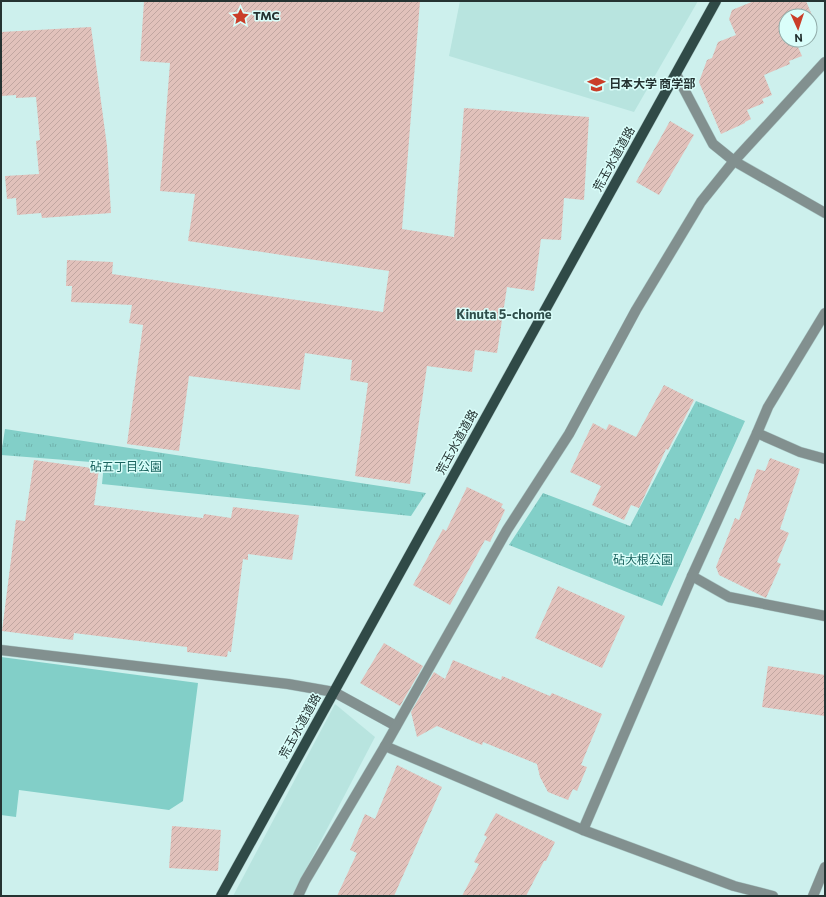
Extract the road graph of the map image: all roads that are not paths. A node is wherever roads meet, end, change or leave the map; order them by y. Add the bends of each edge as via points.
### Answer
1 (716, 1) edge
2 (825, 62) edge
3 (676, 74) junction
4 (734, 161) junction
5 (825, 213) edge
6 (825, 312) edge
7 (757, 433) junction
8 (825, 460) edge
9 (692, 576) junction
10 (825, 616) edge
11 (1, 650) edge
12 (334, 692) junction
13 (396, 726) junction
14 (385, 746) junction
15 (582, 830) junction
16 (825, 867) edge
17 (221, 896) edge
18 (298, 896) edge
19 (773, 896) edge
20 (813, 896) edge

1 - 3 main road, 荒玉水道道路
2 - 4 street
3 - 4 street via 713,144
3 - 12 main road, 荒玉水道道路
4 - 5 street
4 - 13 street via 701,202 636,310 569,434 507,530
6 - 7 street via 768,407
7 - 8 street
7 - 9 street
9 - 10 street via 729,597
9 - 15 street
11 - 12 street via 280,683
12 - 13 street
12 - 17 main road, 荒玉水道道路
13 - 14 street
14 - 15 street
14 - 18 street
15 - 19 street via 734,886
16 - 20 street

